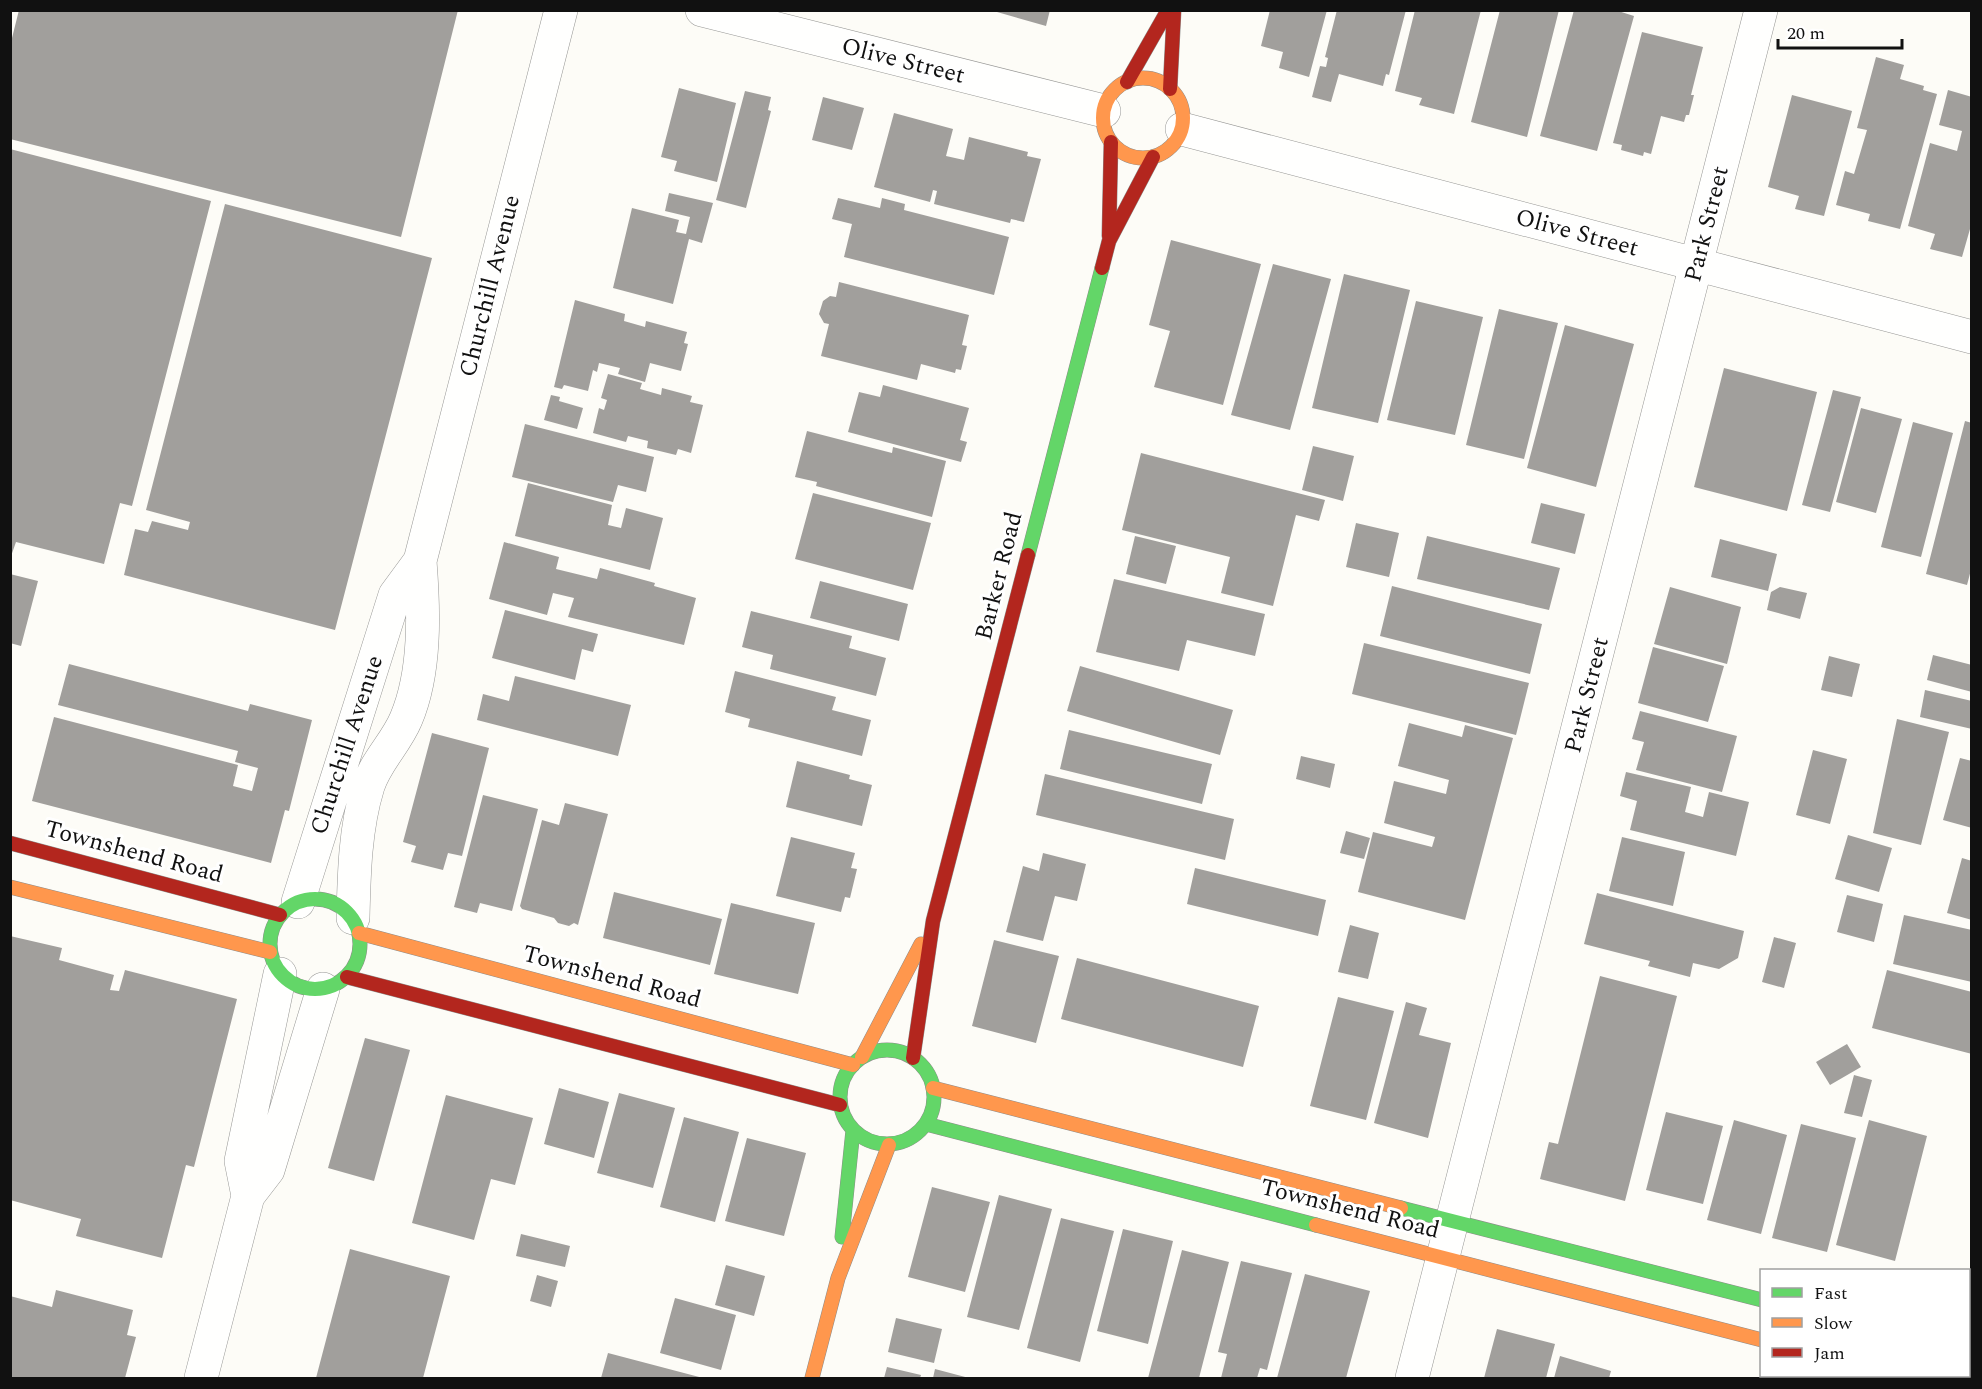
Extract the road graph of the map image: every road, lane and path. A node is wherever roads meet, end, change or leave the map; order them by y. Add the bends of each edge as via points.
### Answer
1 (702, 10) edge
2 (1168, 10) edge
3 (1174, 10) edge
4 (1761, 10) edge
5 (568, 14) edge
6 (1127, 82) junction
7 (1170, 89) junction
8 (1104, 111) junction
9 (1182, 129) junction
10 (1111, 142) junction
11 (1153, 158) junction
12 (1109, 241) junction
13 (1697, 265) junction
14 (1971, 337) edge
15 (420, 561) junction
16 (10, 843) edge
17 (10, 887) edge
18 (289, 908) junction
19 (933, 921) junction
20 (356, 925) junction
21 (275, 963) junction
22 (335, 983) junction
23 (913, 1058) junction
24 (858, 1061) junction
25 (933, 1088) junction
26 (840, 1105) junction
27 (926, 1124) junction
28 (853, 1130) junction
29 (889, 1145) junction
30 (248, 1196) junction
31 (1452, 1220) junction
32 (1442, 1256) junction
33 (838, 1278) junction
34 (1760, 1300) edge
35 (1760, 1340) edge
36 (201, 1378) edge
37 (812, 1378) edge
38 (1412, 1378) edge

1 - 8 street, Olive Street
2 - 6 street
3 - 7 street
4 - 13 street, Park Street
5 - 15 street, Churchill Avenue
6 - 7 street via 1150,79
6 - 8 street via 1109,98
7 - 9 street via 1181,108
8 - 10 street
9 - 11 street via 1171,147
9 - 13 street, Olive Street
10 - 11 street via 1130,156
10 - 12 street, Barker Road
11 - 12 street, Barker Road
12 - 19 street, Barker Road
13 - 14 street, Olive Street
13 - 31 street, Park Street
15 - 18 street, Churchill Avenue via 395,595
15 - 20 street, Churchill Avenue via 422,595 416,689 406,719 381,760 366,795 354,873
16 - 18 street, Townshend Road
17 - 21 street
18 - 20 street via 312,898 328,900 342,907
18 - 21 street via 273,927
19 - 23 street, Barker Road
19 - 24 street, Barker Road
20 - 22 street via 358,956
20 - 24 street, Townshend Road
21 - 22 street via 293,984 308,989
21 - 30 street via 241,1161
22 - 26 street
22 - 30 street via 268,1170
23 - 24 street via 887,1050
23 - 25 street via 922,1065
24 - 26 street via 840,1089
25 - 27 street via 932,1113
25 - 31 street, Townshend Road
26 - 28 street
27 - 29 street via 910,1138
27 - 32 street, Townshend Road
28 - 29 street via 863,1138
28 - 33 street
29 - 33 street
30 - 36 street
31 - 32 street, Park Street
31 - 34 street, Townshend Road
32 - 35 street, Townshend Road
32 - 38 street, Park Street
33 - 37 street

